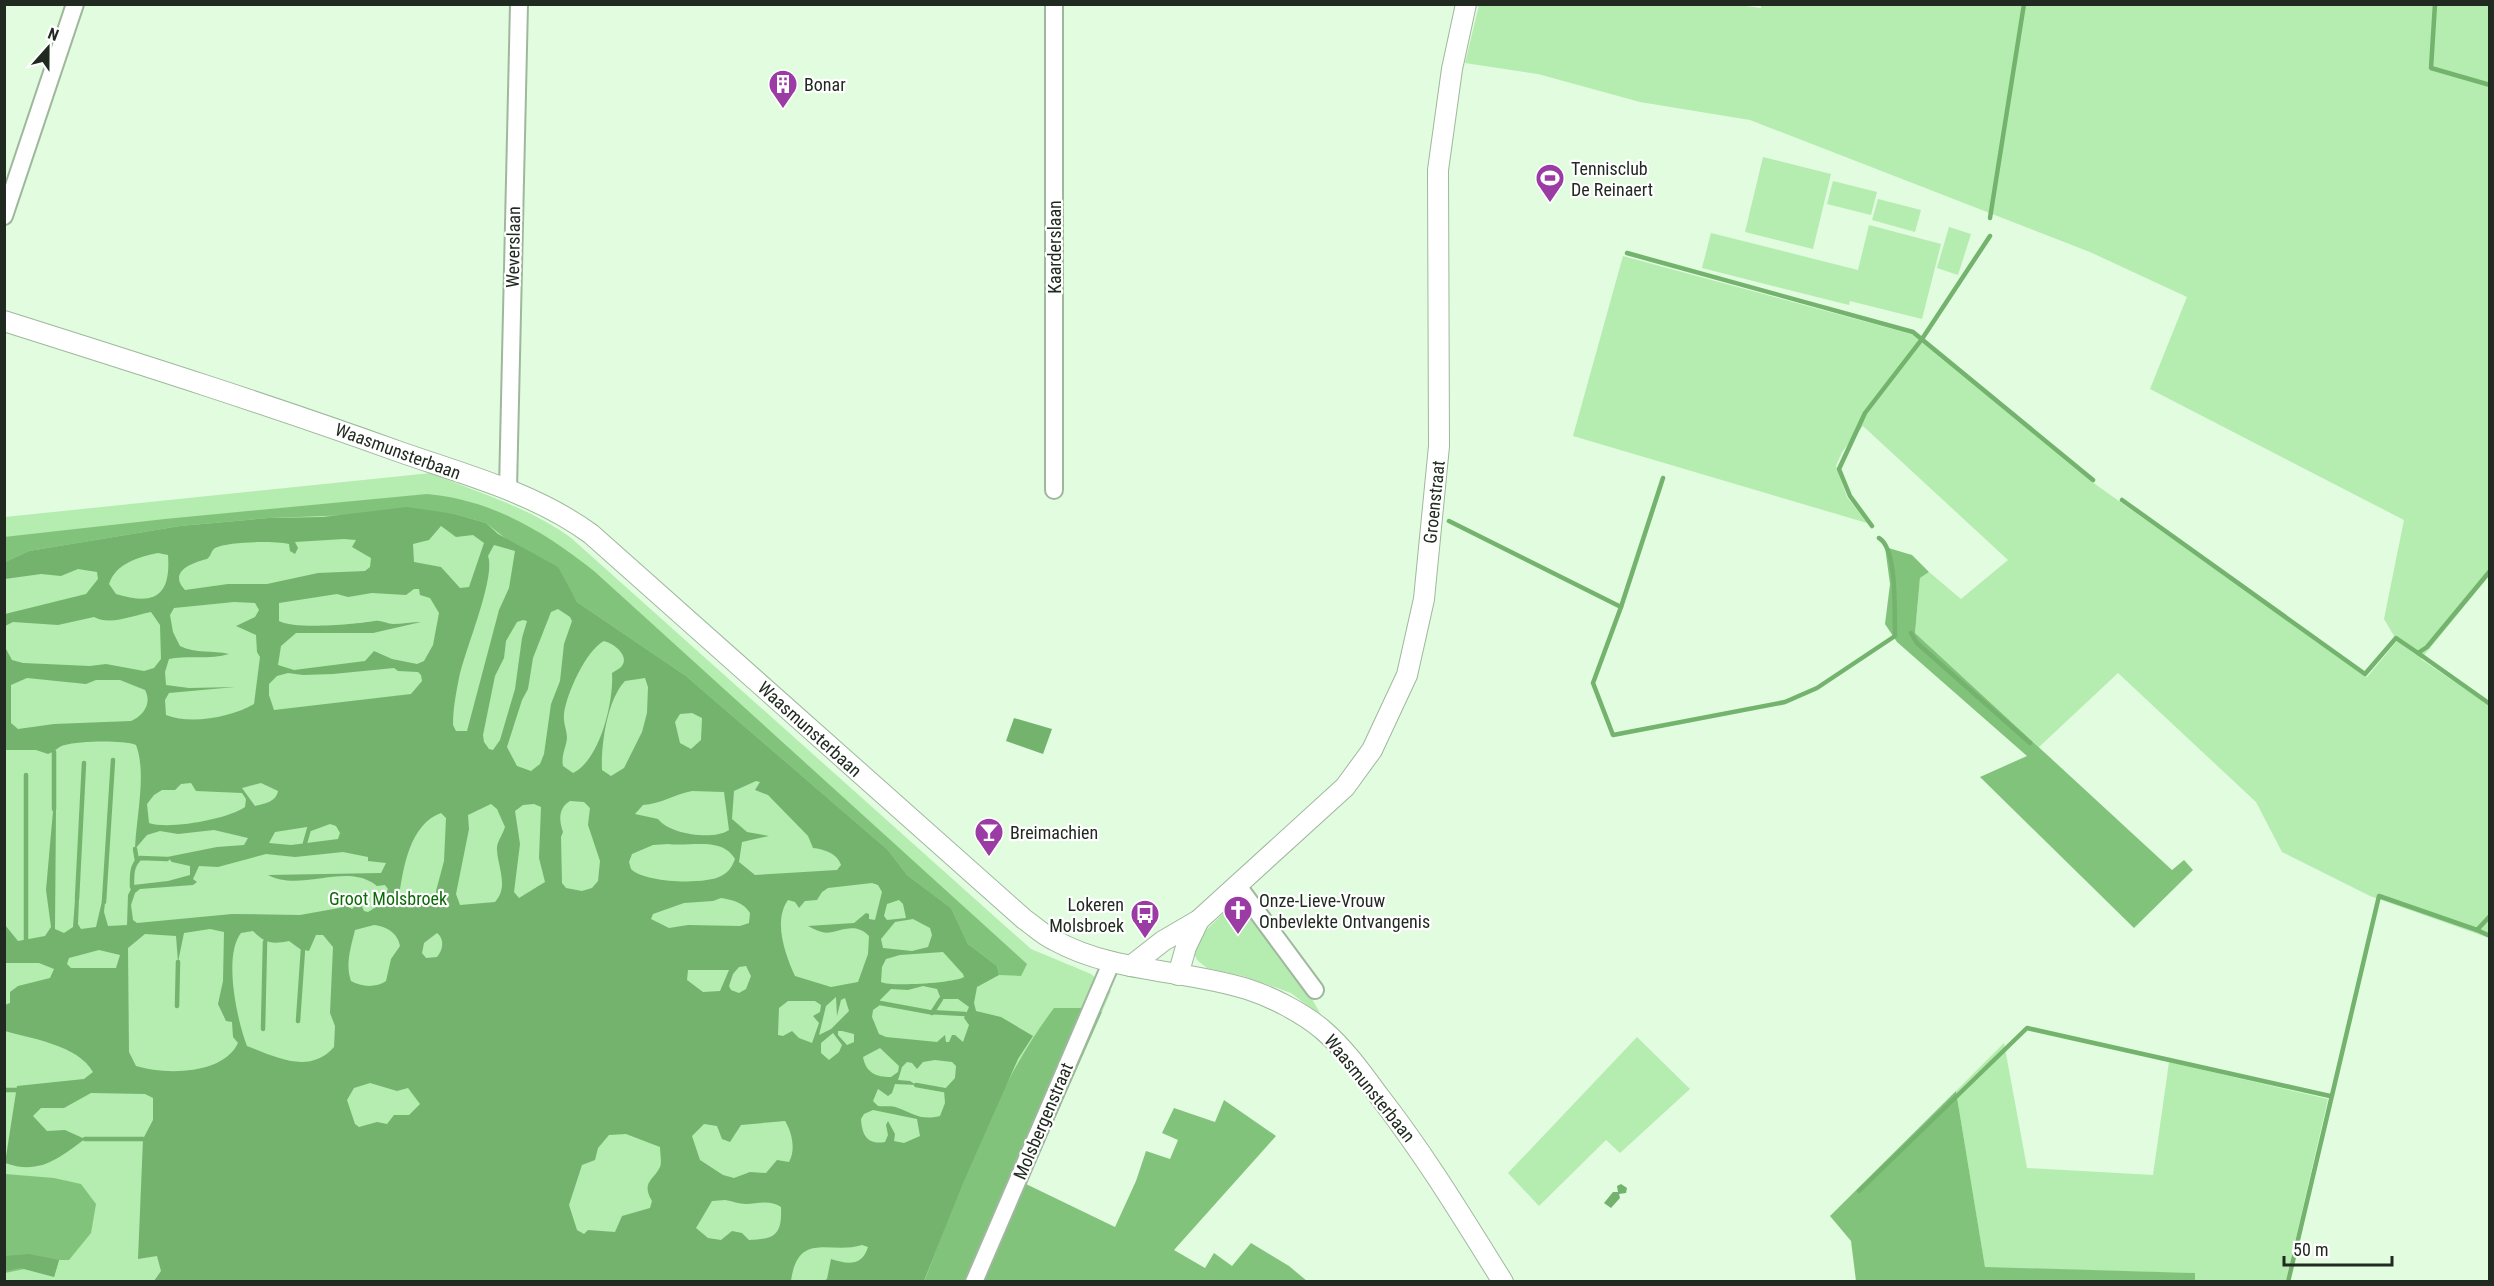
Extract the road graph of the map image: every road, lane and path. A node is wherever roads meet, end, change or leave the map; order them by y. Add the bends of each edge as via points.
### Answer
1 (75, 4) edge
2 (519, 4) edge
3 (1054, 4) edge
4 (1466, 4) edge
5 (4, 216) edge
6 (4, 321) edge
7 (508, 489) junction
8 (1054, 490) dead end
9 (1238, 886) junction
10 (1199, 920) junction
11 (1122, 963) junction
12 (1178, 975) junction
13 (1315, 990) dead end
14 (974, 1281) edge
15 (1503, 1281) edge

1 - 5 street
2 - 7 street, Weverslaan
3 - 8 street, Kaarderslaan
4 - 9 street, Groenstraat via 1438,170 1440,446 1424,599 1407,675 1372,750 1345,787
6 - 7 street, Waasmunsterbaan via 309,419
7 - 11 street, Waasmunsterbaan via 566,516 591,534 1024,920 1079,952
9 - 10 street, Groenstraat
9 - 13 street
10 - 11 street, Groenstraat
10 - 12 street, Groenstraat
11 - 12 street, Waasmunsterbaan
11 - 14 street, Molsbergenstraat
12 - 15 street, Waasmunsterbaan via 1247,989 1322,1029 1348,1055 1396,1118

